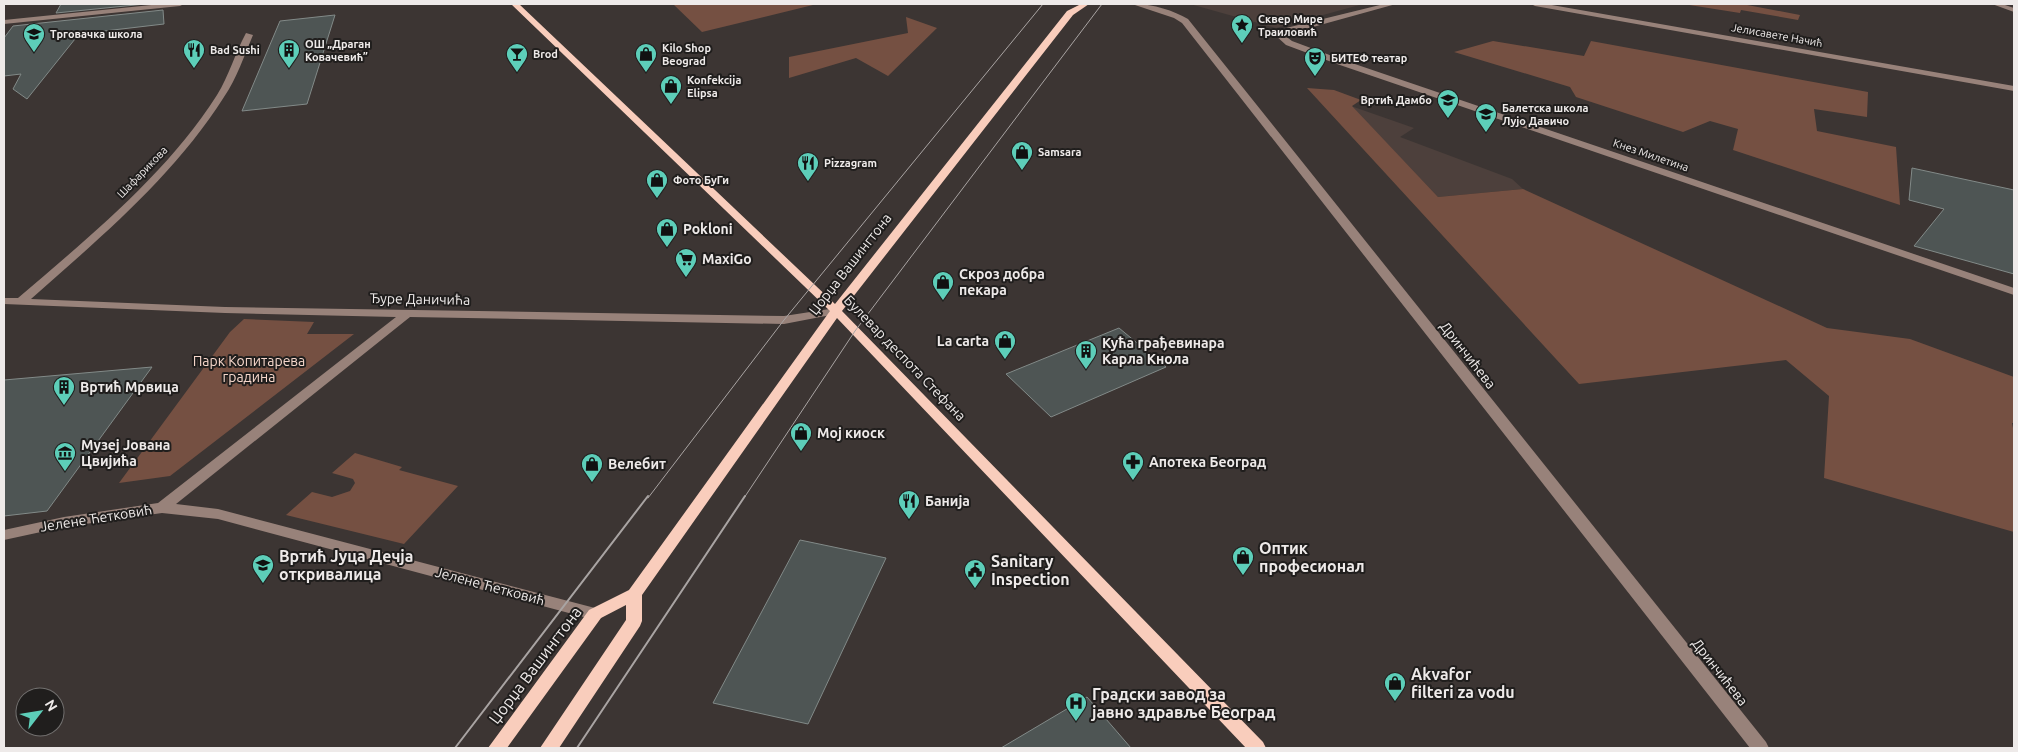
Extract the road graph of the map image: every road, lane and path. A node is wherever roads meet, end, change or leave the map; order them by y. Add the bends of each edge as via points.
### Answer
1 (180, 4) edge
2 (515, 4) edge
3 (1072, 4) edge
4 (1086, 4) edge
5 (1136, 4) edge
6 (1392, 4) edge
7 (1535, 4) edge
8 (1996, 4) edge
9 (2008, 4) edge
10 (2014, 10) edge
11 (1070, 13) junction
12 (4, 22) edge
13 (249, 35) dead end
14 (2014, 89) edge
15 (2014, 292) edge
16 (4, 301) edge
17 (20, 302) junction
18 (836, 311) junction
19 (408, 313) junction
20 (162, 508) junction
21 (4, 535) edge
22 (634, 594) junction
23 (595, 614) junction
24 (497, 748) edge
25 (549, 748) edge
26 (1257, 748) edge
27 (1760, 748) edge

1 - 12 street
2 - 18 main road, Булевар деспота Стефана
3 - 11 main road, Џорџа Вашингтона
4 - 11 main road, Џорџа Вашингтона
5 - 27 street, Дринчићева via 1185,21
6 - 15 street, Кнез Милетина via 1279,35 1340,62
7 - 14 street, Јелисавете Начић
8 - 10 street
9 - 10 street
11 - 18 main road, Џорџа Вашингтона
13 - 17 street, Шафарикова via 221,95 188,142 101,231
16 - 17 street, Ђуре Даничића
17 - 19 street, Ђуре Даничића
18 - 19 street, Ђуре Даничића via 784,320
18 - 22 main road, Џорџа Вашингтона
18 - 26 main road, Булевар деспота Стефана
19 - 20 street
20 - 21 street, Јелене Ћетковић via 64,522
20 - 23 street, Јелене Ћетковић via 218,514
22 - 23 main road, Џорџа Вашингтона
22 - 25 main road via 634,621
23 - 24 main road, Џорџа Вашингтона

